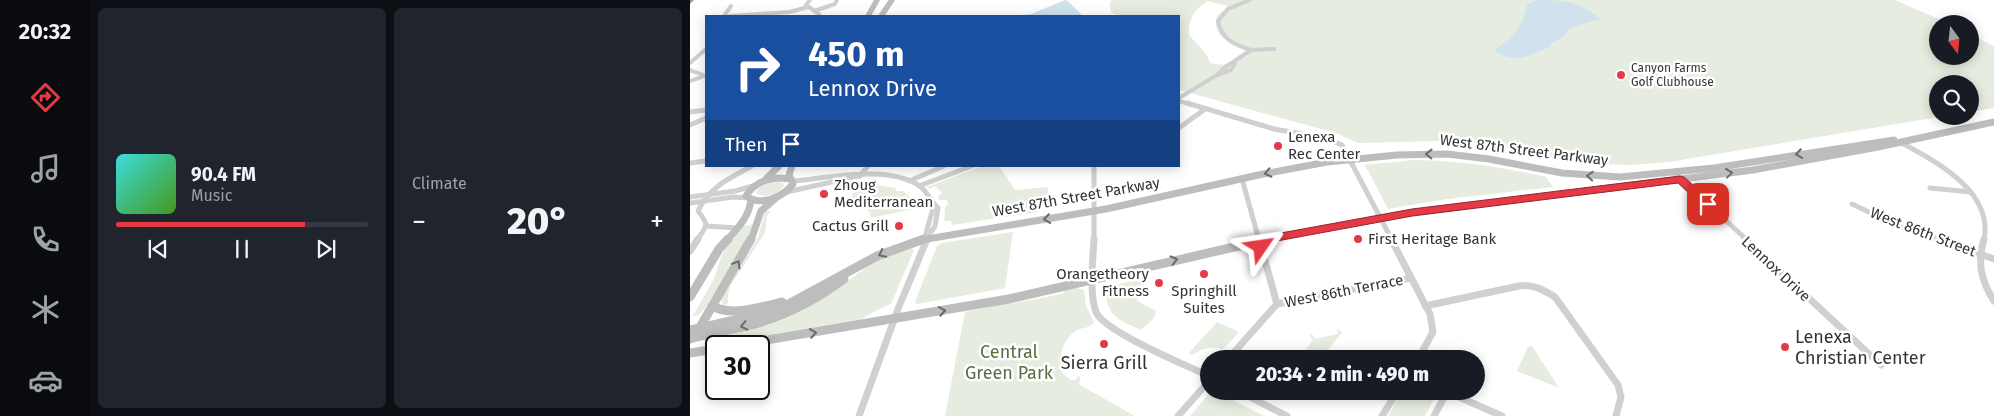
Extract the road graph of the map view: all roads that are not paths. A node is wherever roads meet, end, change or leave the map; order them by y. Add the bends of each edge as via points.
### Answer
1 (810, 0) edge
2 (837, 0) edge
3 (877, 0) edge
4 (892, 0) edge
5 (1250, 0) edge
6 (1241, 1) edge
7 (731, 6) dead end
8 (808, 7) junction
9 (814, 11) junction
10 (725, 15) edge
11 (745, 15) edge
12 (818, 15) edge
13 (868, 15) edge
14 (882, 15) edge
15 (1274, 49) dead end
16 (705, 50) edge
17 (1251, 50) junction
18 (690, 63) edge
19 (690, 70) edge
20 (705, 76) edge
21 (690, 81) edge
22 (1180, 99) edge
23 (1180, 100) edge
24 (1205, 109) junction
25 (705, 110) edge
26 (690, 112) edge
27 (705, 118) edge
28 (1994, 122) edge
29 (690, 125) edge
30 (1180, 127) edge
31 (1899, 141) junction
32 (1351, 160) junction
33 (705, 161) edge
34 (690, 164) edge
35 (750, 167) edge
36 (778, 167) edge
37 (792, 167) edge
38 (867, 167) edge
39 (942, 167) edge
40 (969, 167) edge
41 (1094, 167) edge
42 (1673, 172) junction
43 (860, 176) junction
44 (1242, 179) junction
45 (1680, 179) junction
46 (792, 180) junction
47 (908, 181) junction
48 (758, 184) junction
49 (919, 186) junction
50 (1930, 188) dead end
51 (785, 192) junction
52 (1971, 192) junction
53 (708, 195) junction
54 (690, 197) edge
55 (777, 197) junction
56 (749, 199) junction
57 (704, 201) junction
58 (690, 203) edge
59 (1852, 204) dead end
60 (1095, 211) junction
61 (1380, 219) junction
62 (707, 226) junction
63 (738, 228) junction
64 (927, 238) junction
65 (1259, 240) junction
66 (690, 251) edge
67 (1980, 254) junction
68 (1994, 259) edge
69 (864, 264) junction
70 (853, 270) junction
71 (1411, 278) junction
72 (1092, 281) junction
73 (690, 296) edge
74 (1994, 301) edge
75 (1277, 304) junction
76 (712, 306) junction
77 (1425, 306) junction
78 (894, 319) junction
79 (692, 335) edge
80 (770, 340) edge
81 (1236, 350) edge
82 (1423, 350) edge
83 (705, 351) edge
84 (690, 353) edge
85 (1881, 365) dead end
86 (1200, 372) edge
87 (1200, 391) edge
88 (1256, 400) edge
89 (1392, 400) edge
90 (1442, 400) edge
91 (1465, 400) edge
92 (859, 416) edge
93 (1178, 416) edge
94 (1287, 416) edge
95 (1382, 416) edge
96 (1434, 416) edge
97 (1502, 416) edge
98 (1616, 416) edge

1 - 8 street
2 - 9 street via 835,4
3 - 13 main road
4 - 14 main road
5 - 6 street
6 - 17 street via 1222,13 1218,26 1231,42
7 - 10 street
8 - 9 street
8 - 11 street via 789,12
9 - 12 street
15 - 17 street
16 - 18 street
17 - 22 street via 1232,69
19 - 20 street
20 - 21 street
23 - 24 street
24 - 30 street
24 - 32 street via 1274,129 1334,141 1342,145
25 - 26 street
27 - 29 street
28 - 31 main road, West 87th Street Parkway
31 -> 42 main road, West 87th Street Parkway via 1886,140
45 -> 31 main road, West 87th Street Parkway via 1761,169
31 - 52 street via 1945,169
42 -> 32 main road, West 87th Street Parkway via 1620,177 1584,175 1447,154
32 -> 44 main road, West 87th Street Parkway
32 - 61 street
33 - 34 street
35 - 53 street via 721,182
36 - 48 main road
37 - 46 main road via 789,173
38 - 43 street
39 - 47 street
40 - 49 street
41 - 60 street
42 - 45 street, Lennox Drive
43 - 46 street
43 - 47 street
43 - 51 street
44 - 60 main road, West 87th Street Parkway
44 - 65 street
45 - 61 main road, West 87th Street Parkway
45 - 85 street, Lennox Drive
46 - 48 main road via 776,178
46 - 51 main road via 791,187
47 - 49 street
48 - 53 street
48 - 56 main road via 747,192
49 - 64 street via 927,192 934,205
50 - 52 street
51 - 55 main road
52 - 67 street via 1982,207 1987,223
53 - 54 street
53 - 57 street
55 - 56 main road
76 -> 55 main road via 749,245 761,211
56 - 57 street via 733,197
56 - 63 main road via 751,210
57 - 58 street
57 - 62 street via 698,211
59 - 67 street, West 86th Street via 1896,225
60 -> 64 main road, West 87th Street Parkway
60 - 72 street
61 - 65 main road, West 87th Street Parkway
61 - 71 street
62 - 63 street
62 - 66 street
63 - 73 main road via 718,251
64 -> 69 main road, West 87th Street Parkway
64 - 78 street
72 -> 65 main road, West 87th Street Parkway
65 - 75 street
67 - 68 street, West 86th Street
67 - 74 street via 1980,274
69 - 70 main road, West 87th Street Parkway
69 -> 79 main road via 824,294 783,314 752,325
70 - 76 main road via 801,296 775,304 726,310 716,310
70 - 79 main road, West 87th Street Parkway via 785,306
71 - 75 street, West 86th Terrace
71 - 77 street
78 -> 72 main road, West 87th Street Parkway
72 - 86 street via 1094,307 1102,321
75 - 81 street
76 - 79 main road
77 - 82 street via 1433,332
77 - 98 street via 1519,286 1542,289 1554,297 1618,385 1622,392
80 -> 78 main road, West 87th Street Parkway
78 - 92 street
83 - 84 main road
87 - 93 street
88 - 94 street
89 - 95 street
90 - 96 street
91 - 97 street

